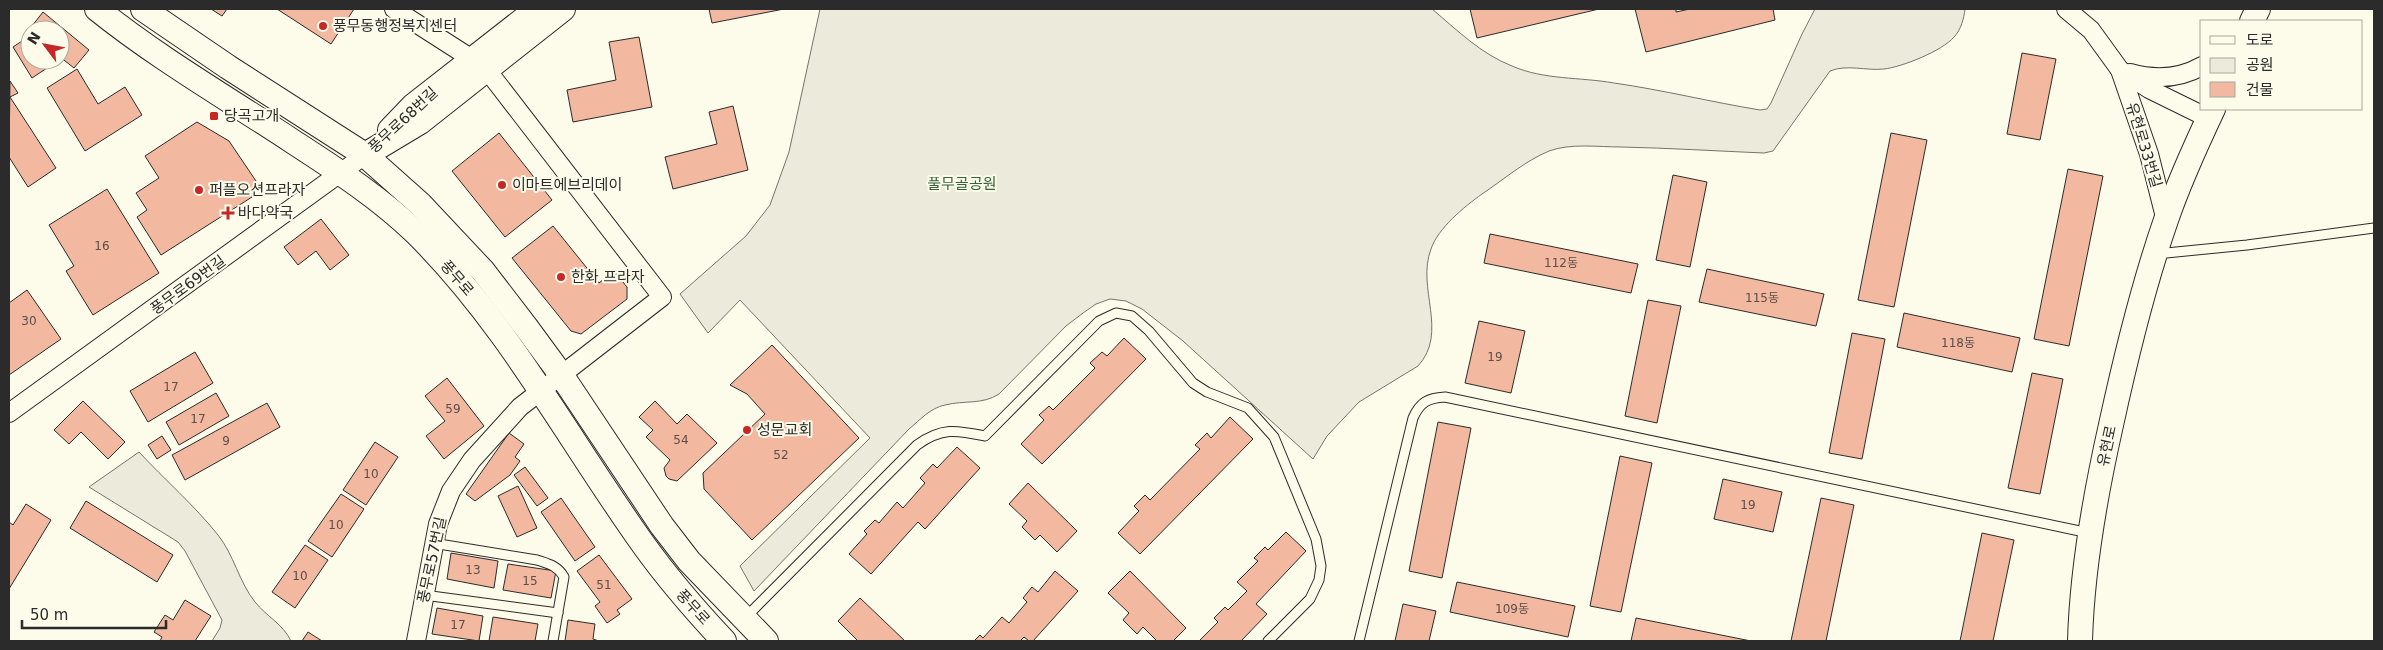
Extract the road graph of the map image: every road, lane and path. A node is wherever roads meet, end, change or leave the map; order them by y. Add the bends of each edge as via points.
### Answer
1 (97, 9) edge
2 (143, 9) edge
3 (394, 9) edge
4 (537, 9) edge
5 (563, 9) edge
6 (2066, 9) edge
7 (479, 64) junction
8 (2200, 67) edge
9 (2120, 70) junction
10 (2200, 110) edge
11 (2210, 114) edge
12 (365, 154) junction
13 (340, 171) junction
14 (2166, 221) junction
15 (2374, 228) edge
16 (2156, 254) junction
17 (562, 376) junction
18 (542, 390) junction
19 (9, 413) edge
20 (2089, 533) junction
21 (434, 543) junction
22 (424, 595) junction
23 (558, 613) junction
24 (743, 620) junction
25 (416, 641) edge
26 (553, 641) edge
27 (724, 641) edge
28 (766, 641) edge
29 (1268, 641) edge
30 (1359, 641) edge
31 (2080, 641) edge

1 - 13 street, 풍무로
2 - 12 street, 풍무로
3 - 7 street
4 - 7 street, 풍무로68번길
5 - 7 street, 풍무로68번길
6 - 9 street, 유현로33번길 via 2091,30
7 - 12 street, 풍무로68번길 via 413,106
7 - 17 street, 풍무로57번길 via 662,297
8 - 9 street via 2178,76 2163,77
9 - 10 street, 유현로33번길 via 2149,89
9 - 14 street, 유현로33번길 via 2149,154
11 - 14 street, 유현로
12 - 13 street, 풍무로69번길
12 - 17 street, 풍무로 via 420,204 483,271
13 - 18 street, 풍무로 via 415,233 447,267
13 - 19 street, 풍무로69번길 via 198,278
14 - 16 street, 유현로
15 - 16 lane
16 - 20 street, 유현로 via 2124,368
17 - 18 street, 풍무로57번길
17 - 24 street, 풍무로 via 662,526
18 - 21 street, 풍무로57번길 via 506,421 472,460 443,509
18 - 27 street, 풍무로 via 643,544 674,586
20 - 30 lane via 1445,397 1434,398 1417,408 1413,418
20 - 31 street, 유현로
21 - 22 street, 풍무로57번길
21 - 23 lane via 552,564 564,578
22 - 23 lane
22 - 25 street, 풍무로57번길
23 - 26 lane
24 - 28 street, 풍무로
24 - 29 lane via 917,445 936,433 947,431 985,436 1099,321 1124,313 1140,321 1192,383 1248,408 1270,430 1277,443 1316,539 1321,566 1319,580 1310,598

